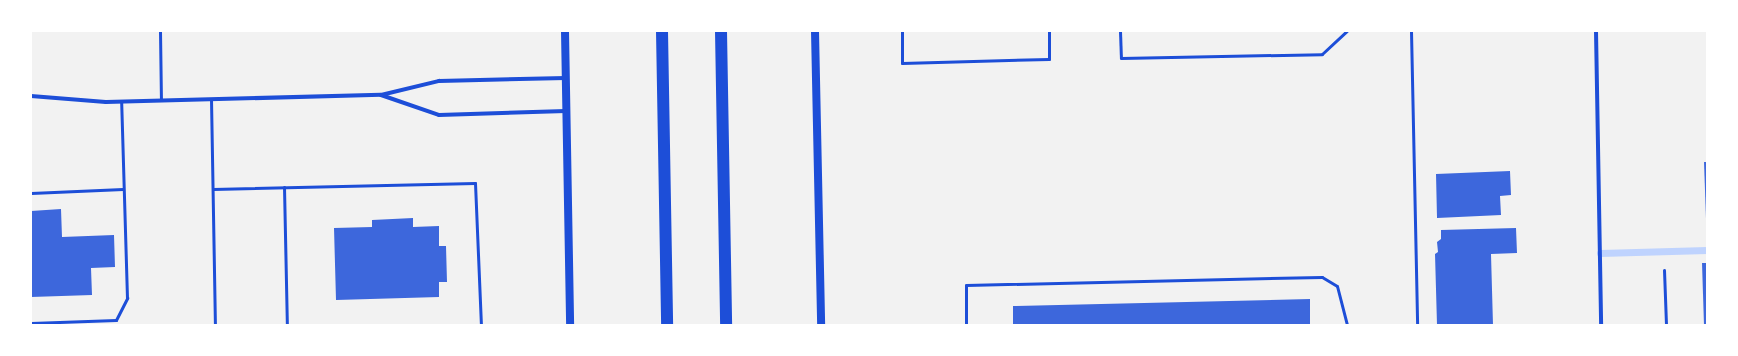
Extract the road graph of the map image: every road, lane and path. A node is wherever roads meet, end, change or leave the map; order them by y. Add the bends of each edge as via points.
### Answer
1 (160, 31) edge
2 (565, 31) edge
3 (662, 31) edge
4 (721, 31) edge
5 (815, 31) edge
6 (902, 31) edge
7 (1049, 31) edge
8 (1120, 31) edge
9 (1347, 31) edge
10 (1411, 31) edge
11 (1596, 31) edge
12 (566, 78) junction
13 (381, 95) junction
14 (31, 96) edge
15 (211, 99) junction
16 (161, 100) junction
17 (121, 101) junction
18 (566, 111) junction
19 (284, 188) junction
20 (123, 189) junction
21 (213, 189) junction
22 (31, 193) edge
23 (1664, 270) dead end
24 (31, 323) edge
25 (215, 325) edge
26 (287, 325) edge
27 (481, 325) edge
28 (570, 325) edge
29 (667, 325) edge
30 (726, 325) edge
31 (821, 325) edge
32 (966, 325) edge
33 (1347, 325) edge
34 (1417, 325) edge
35 (1601, 325) edge
36 (1666, 325) edge

1 - 16 lane
2 - 12 main road
3 - 29 highway
4 - 30 highway
5 - 31 main road
6 - 7 lane via 902,63 1049,59
8 - 9 lane via 1121,58 1322,54
10 - 34 lane
11 - 35 street
12 - 13 street via 439,81
12 - 18 main road
13 - 15 street
13 - 18 street via 439,115
14 - 17 street
15 - 16 street
15 - 21 lane
16 - 17 street
17 - 20 lane
18 - 28 main road
19 - 21 lane
19 - 26 lane
19 - 27 lane via 475,183
20 - 22 lane
20 - 24 lane via 127,298 116,320
21 - 25 lane
23 - 36 lane
32 - 33 lane via 966,285 1322,277 1337,286

